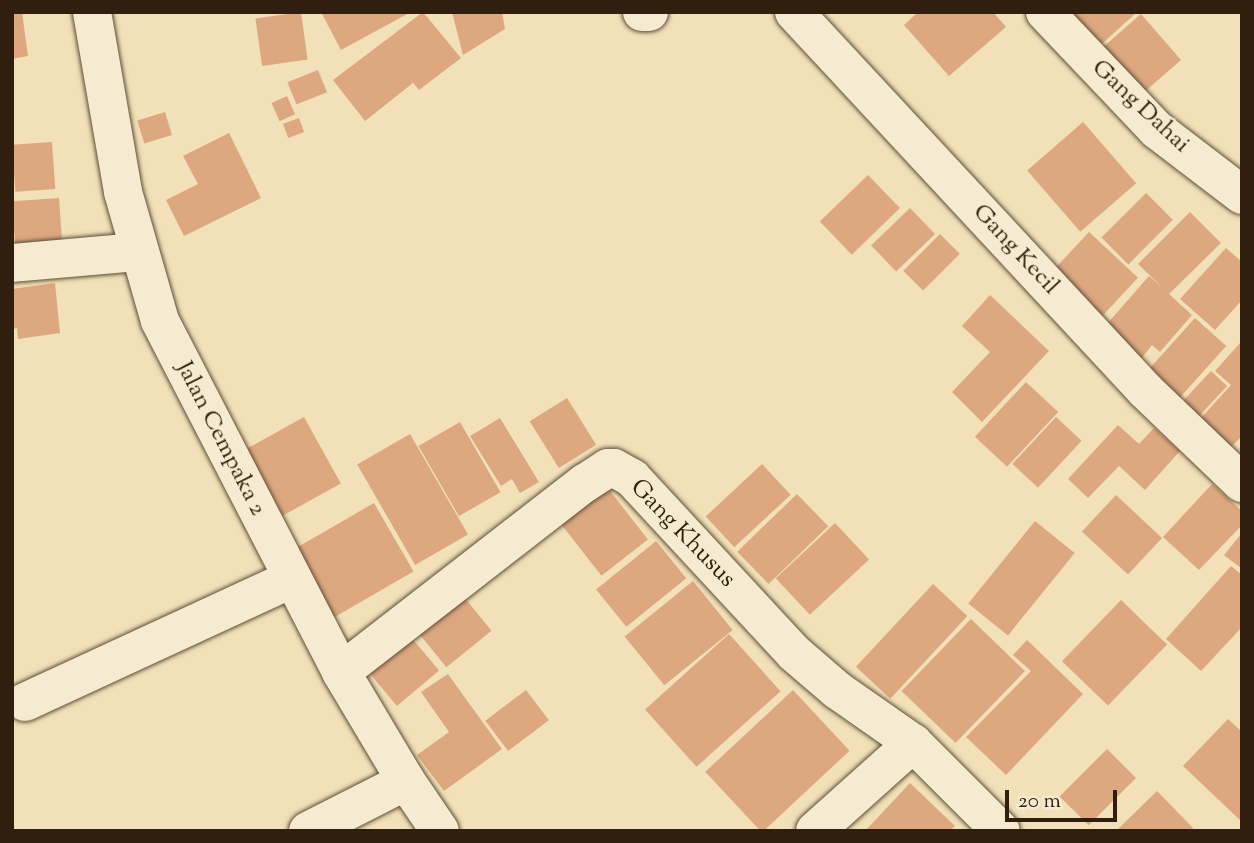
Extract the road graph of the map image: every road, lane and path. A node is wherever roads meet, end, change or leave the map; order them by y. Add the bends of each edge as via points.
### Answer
1 (92, 12) edge
2 (642, 12) edge
3 (649, 12) edge
4 (794, 12) edge
5 (1045, 12) edge
6 (1242, 195) edge
7 (139, 252) junction
8 (12, 264) edge
9 (1242, 483) edge
10 (291, 579) junction
11 (341, 672) junction
12 (25, 702) dead end
13 (913, 743) junction
14 (406, 781) junction
15 (308, 831) edge
16 (440, 831) edge
17 (815, 831) edge
18 (1001, 831) edge

1 - 7 street, Jalan Cempaka 2 via 123,192
2 - 3 street
4 - 9 street, Gang Kecil via 1146,391
5 - 6 street, Gang Dahai via 1157,130
7 - 8 street
7 - 10 street, Jalan Cempaka 2 via 160,321
10 - 11 street, Jalan Cempaka 2
10 - 12 street
11 - 13 street, Gang Khusus via 585,483 614,468 632,478 794,653 837,690
11 - 14 street, Jalan Cempaka 2
13 - 17 street
13 - 18 street, Gang Khusus
14 - 15 street
14 - 16 street, Jalan Cempaka 2

